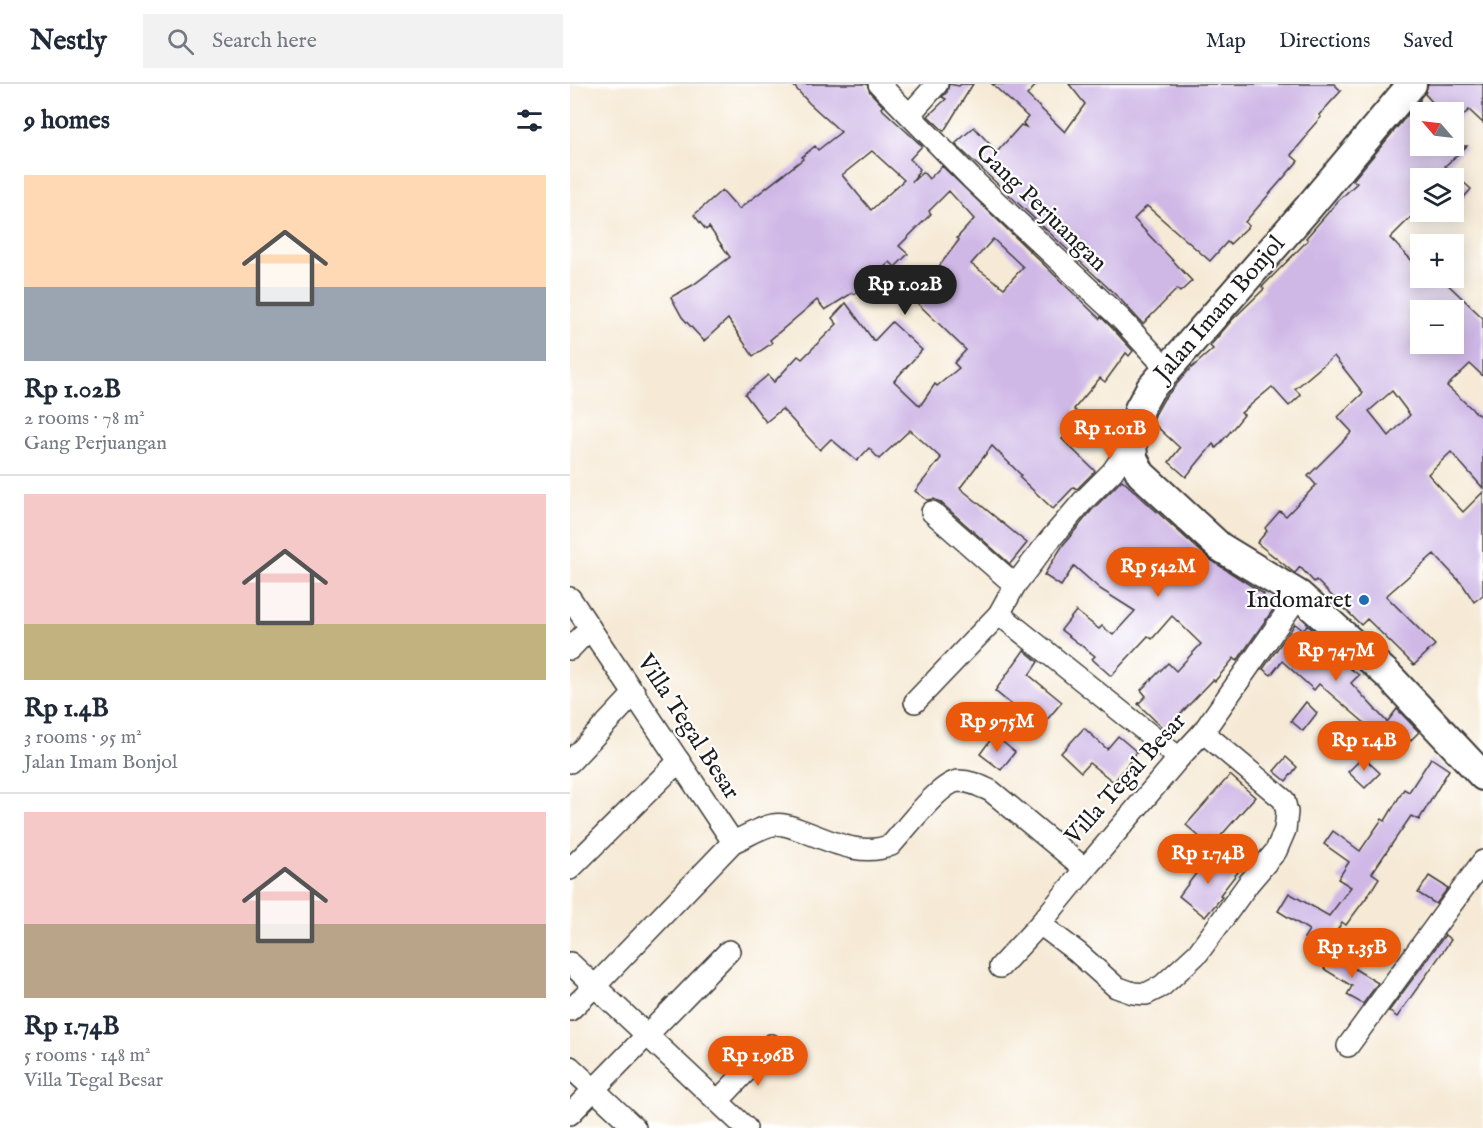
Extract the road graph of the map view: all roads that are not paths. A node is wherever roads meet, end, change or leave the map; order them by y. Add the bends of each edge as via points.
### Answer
1 (879, 84) edge
2 (937, 84) edge
3 (1412, 84) edge
4 (910, 114) junction
5 (1167, 369) junction
6 (1132, 443) junction
7 (932, 512) dead end
8 (1015, 585) junction
9 (1299, 595) junction
10 (570, 597) edge
11 (999, 614) junction
12 (590, 628) junction
13 (570, 649) edge
14 (635, 693) junction
15 (915, 702) dead end
16 (1203, 732) junction
17 (1179, 758) junction
18 (679, 761) junction
19 (570, 762) edge
20 (1483, 776) edge
21 (734, 842) junction
22 (1483, 861) edge
23 (570, 869) edge
24 (1085, 869) junction
25 (1040, 924) junction
26 (729, 951) dead end
27 (570, 963) edge
28 (1000, 967) dead end
29 (594, 987) junction
30 (570, 1010) edge
31 (647, 1035) junction
32 (771, 1045) dead end
33 (1348, 1046) dead end
34 (570, 1067) edge
35 (596, 1089) junction
36 (718, 1101) junction
37 (570, 1114) edge
38 (635, 1128) edge
39 (746, 1128) edge

1 - 4 street, Gang Perjuangan
2 - 4 street
3 - 5 street, Jalan Imam Bonjol
4 - 5 street, Gang Perjuangan via 971,178 1120,318
5 - 6 street, Jalan Imam Bonjol via 1142,401
6 - 8 street
6 - 9 street, Jalan Imam Bonjol via 1133,458 1141,474 1220,547
7 - 8 street
8 - 11 street
9 - 16 street, Villa Tegal Besar
9 - 20 street, Jalan Imam Bonjol via 1389,675
10 - 12 street, Villa Tegal Besar
11 - 15 street
11 - 17 street
12 - 13 street
12 - 14 street, Villa Tegal Besar
14 - 18 street, Villa Tegal Besar
14 - 19 street
16 - 17 street, Villa Tegal Besar
16 - 25 street via 1284,800 1287,812 1285,830 1276,850 1198,953 1162,986 1146,994 1133,993 1116,987
17 - 24 street, Villa Tegal Besar
18 - 21 street, Villa Tegal Besar
18 - 23 street
21 - 24 street, Villa Tegal Besar via 772,825 788,825 859,850 884,849 943,788 957,781 973,782 991,791
21 - 29 street
22 - 33 street
24 - 25 street
25 - 28 street
26 - 31 street
27 - 29 street
29 - 30 street
29 - 31 street
31 - 35 street
31 - 36 street
32 - 36 street
34 - 35 street
35 - 37 street
35 - 38 street
36 - 39 street

